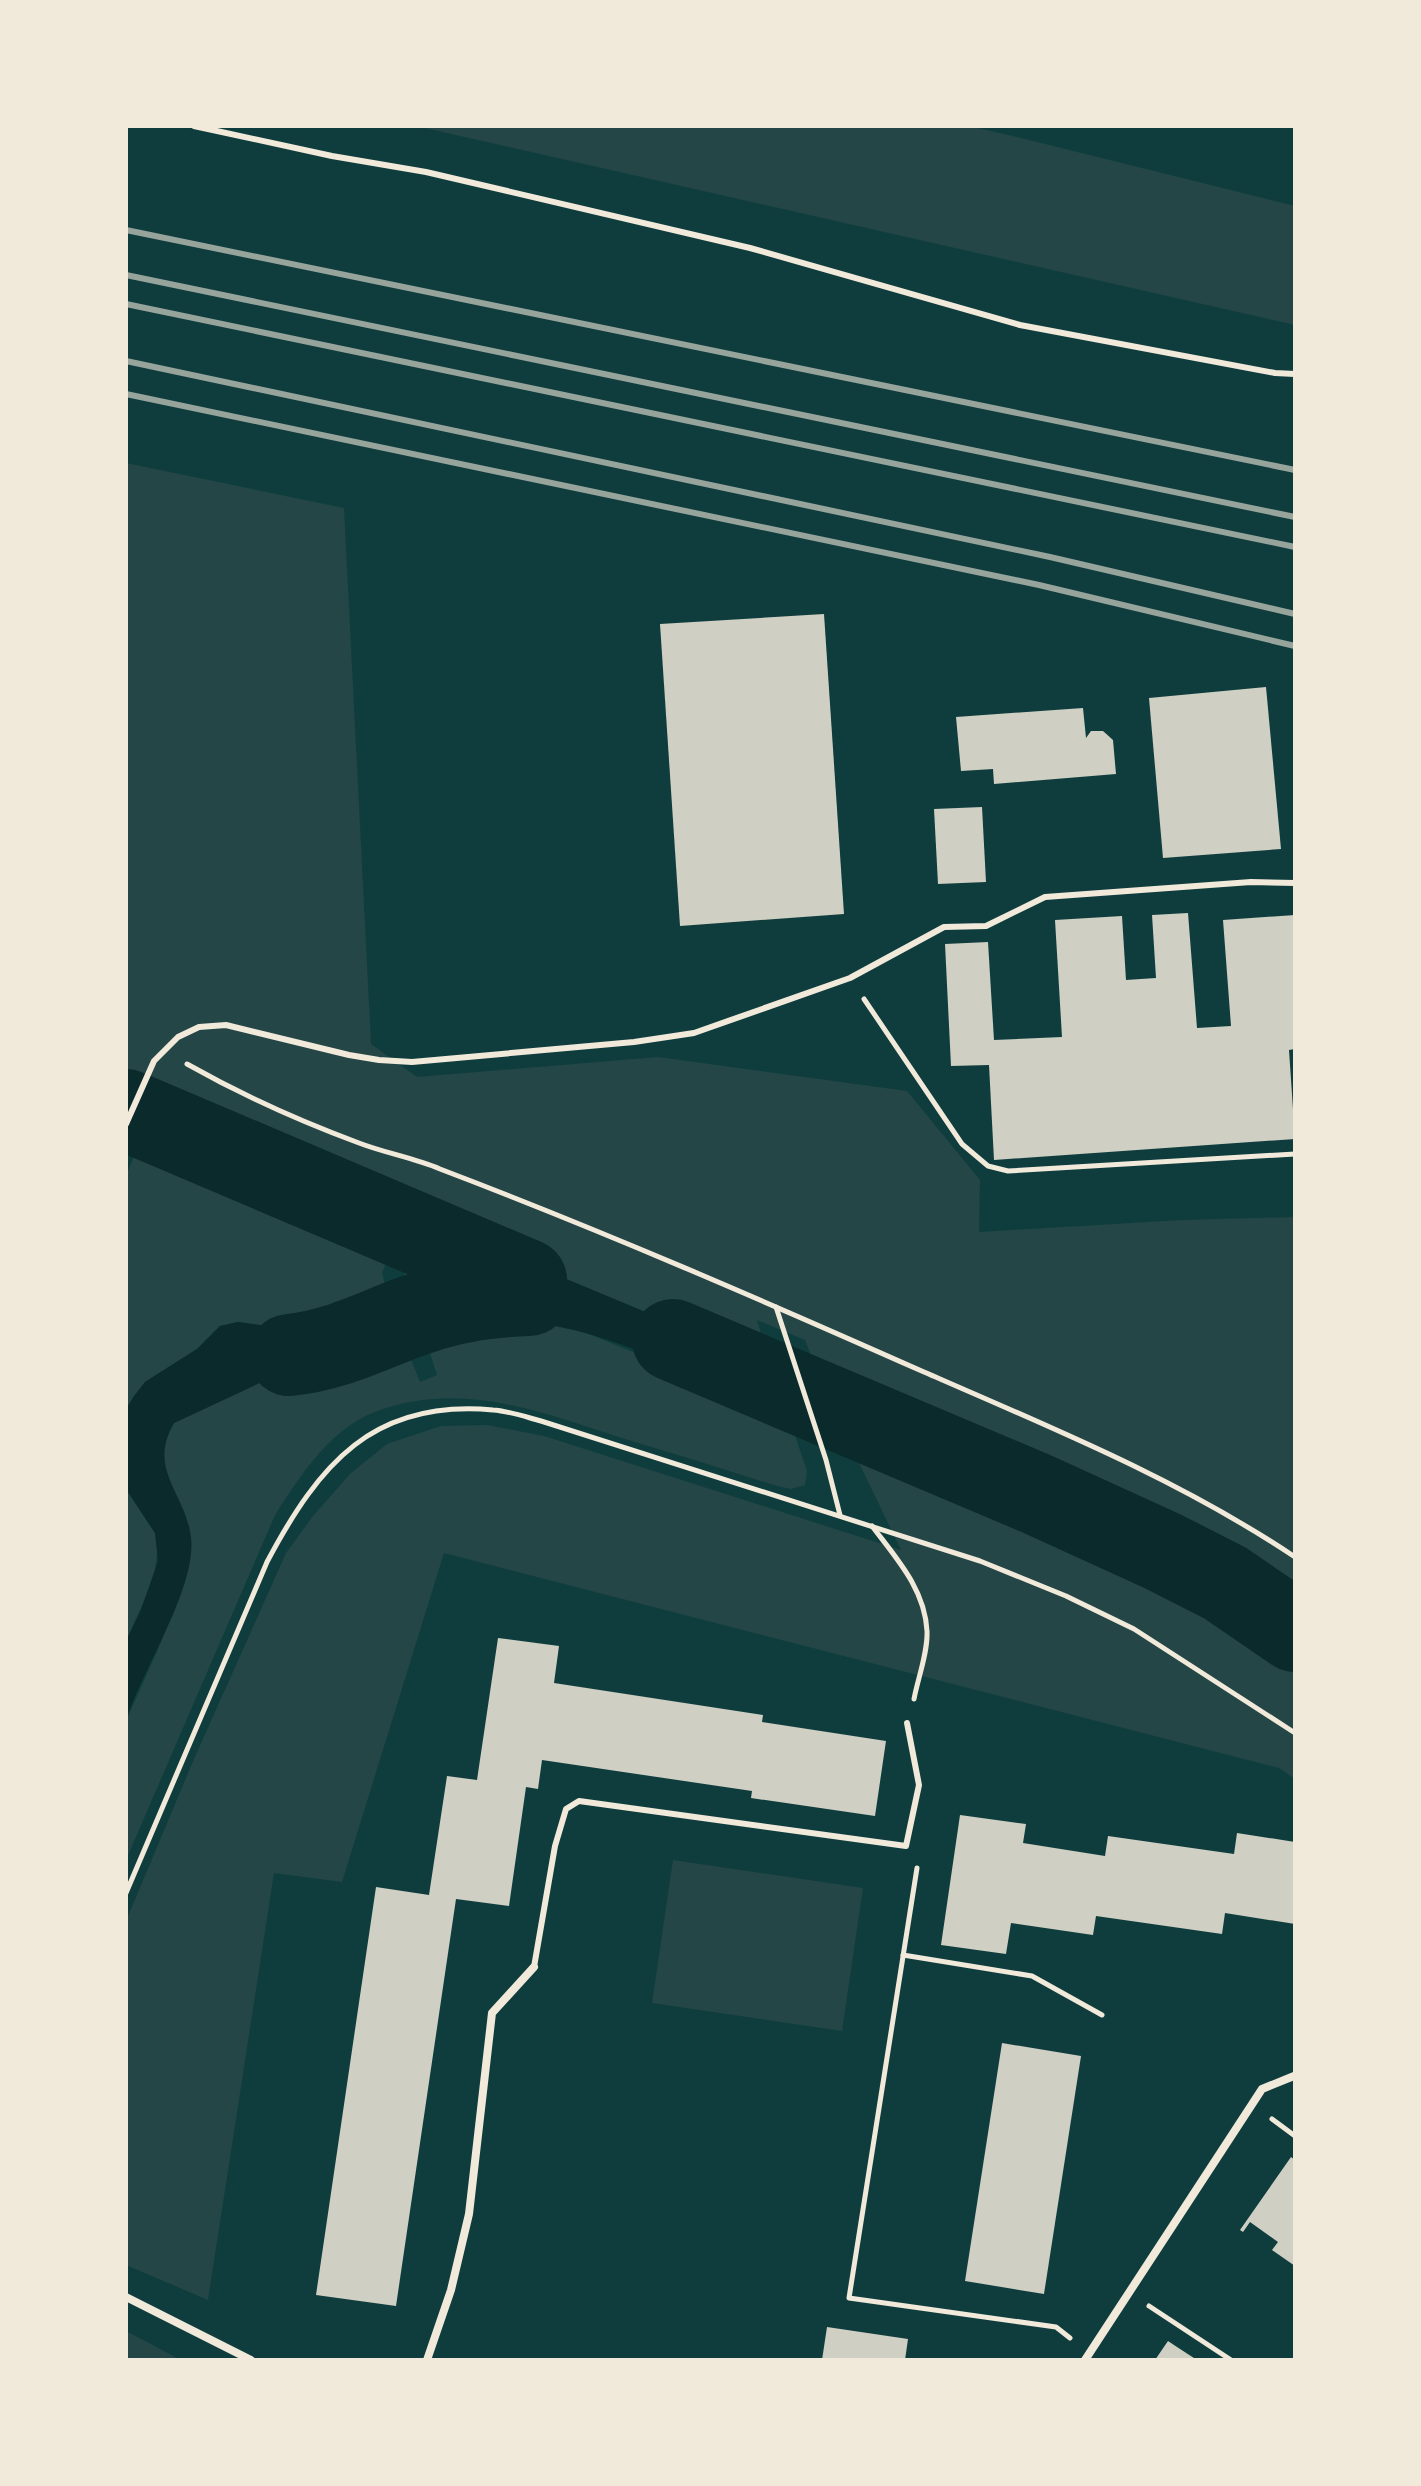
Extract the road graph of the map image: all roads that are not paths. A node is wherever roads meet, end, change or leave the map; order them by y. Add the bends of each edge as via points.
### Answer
1 (194, 126) edge
2 (1295, 374) edge
3 (1295, 883) edge
4 (126, 1124) edge
5 (907, 1723) road end
6 (534, 1967) joint
7 (1294, 2076) edge
8 (126, 2297) edge
9 (1087, 2356) edge
10 (251, 2360) edge
11 (427, 2360) edge

1 - 2 lane via 426,172 750,248 1020,325
3 - 4 lane via 1045,897 986,926 944,927 850,978 694,1033 634,1042 412,1062 349,1055 226,1025 199,1027 162,1050
5 - 6 lane via 919,1785 906,1846 579,1801 566,1809
6 - 11 street via 492,2013 469,2214
7 - 9 street via 1262,2089
8 - 10 street

